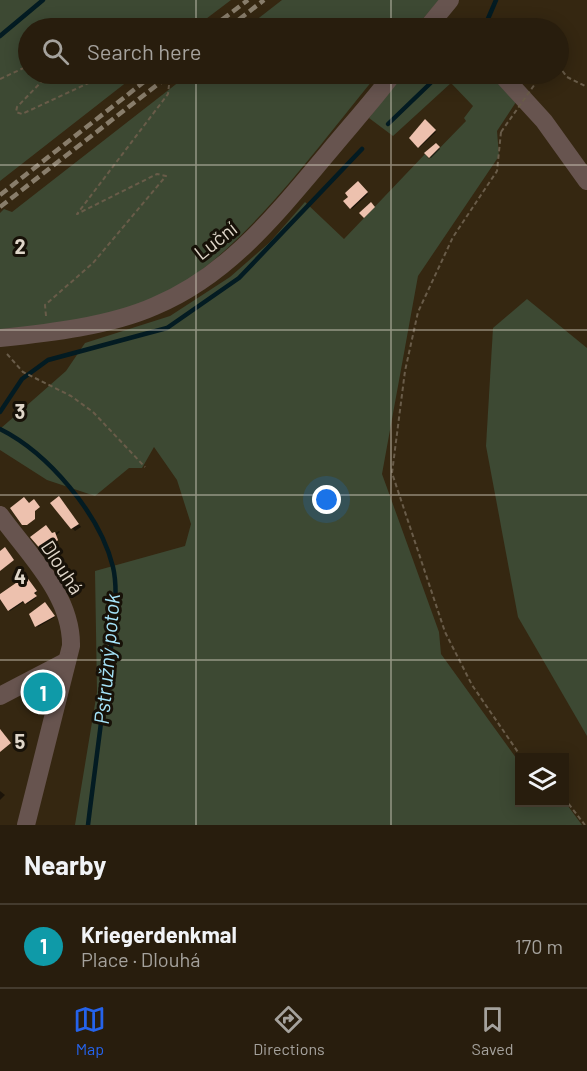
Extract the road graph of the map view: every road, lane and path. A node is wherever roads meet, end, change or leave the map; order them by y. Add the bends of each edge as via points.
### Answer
1 (450, 0) edge
2 (440, 18) edge
3 (18, 71) edge
4 (569, 78) edge
5 (0, 79) edge
6 (39, 84) edge
7 (86, 84) edge
8 (385, 84) edge
9 (510, 84) edge
10 (535, 84) edge
11 (169, 85) dead end
12 (587, 87) edge
13 (587, 181) edge
14 (49, 332) junction
15 (2, 344) edge
16 (145, 467) dead end
17 (0, 515) edge
18 (68, 661) junction
19 (0, 696) edge
20 (519, 753) edge
21 (569, 804) edge
22 (26, 825) edge
23 (585, 825) edge

1 - 2 street
3 - 5 path
4 - 12 path
6 - 7 path via 16,112 22,114
8 - 14 street, Luční via 260,234 215,271 156,306 126,317
9 - 13 street via 544,121
10 - 20 path, bridge via 501,132 497,171 453,237 418,312 405,370 392,473 445,632 472,686
11 - 14 path via 168,94 77,214 157,174 166,176 93,264 45,305
14 - 15 street, Luční
15 - 16 path via 23,372 93,412
17 - 18 street, Dlouhá via 62,604 71,629
18 - 19 street
18 - 22 street, Dlouhá
21 - 23 path

